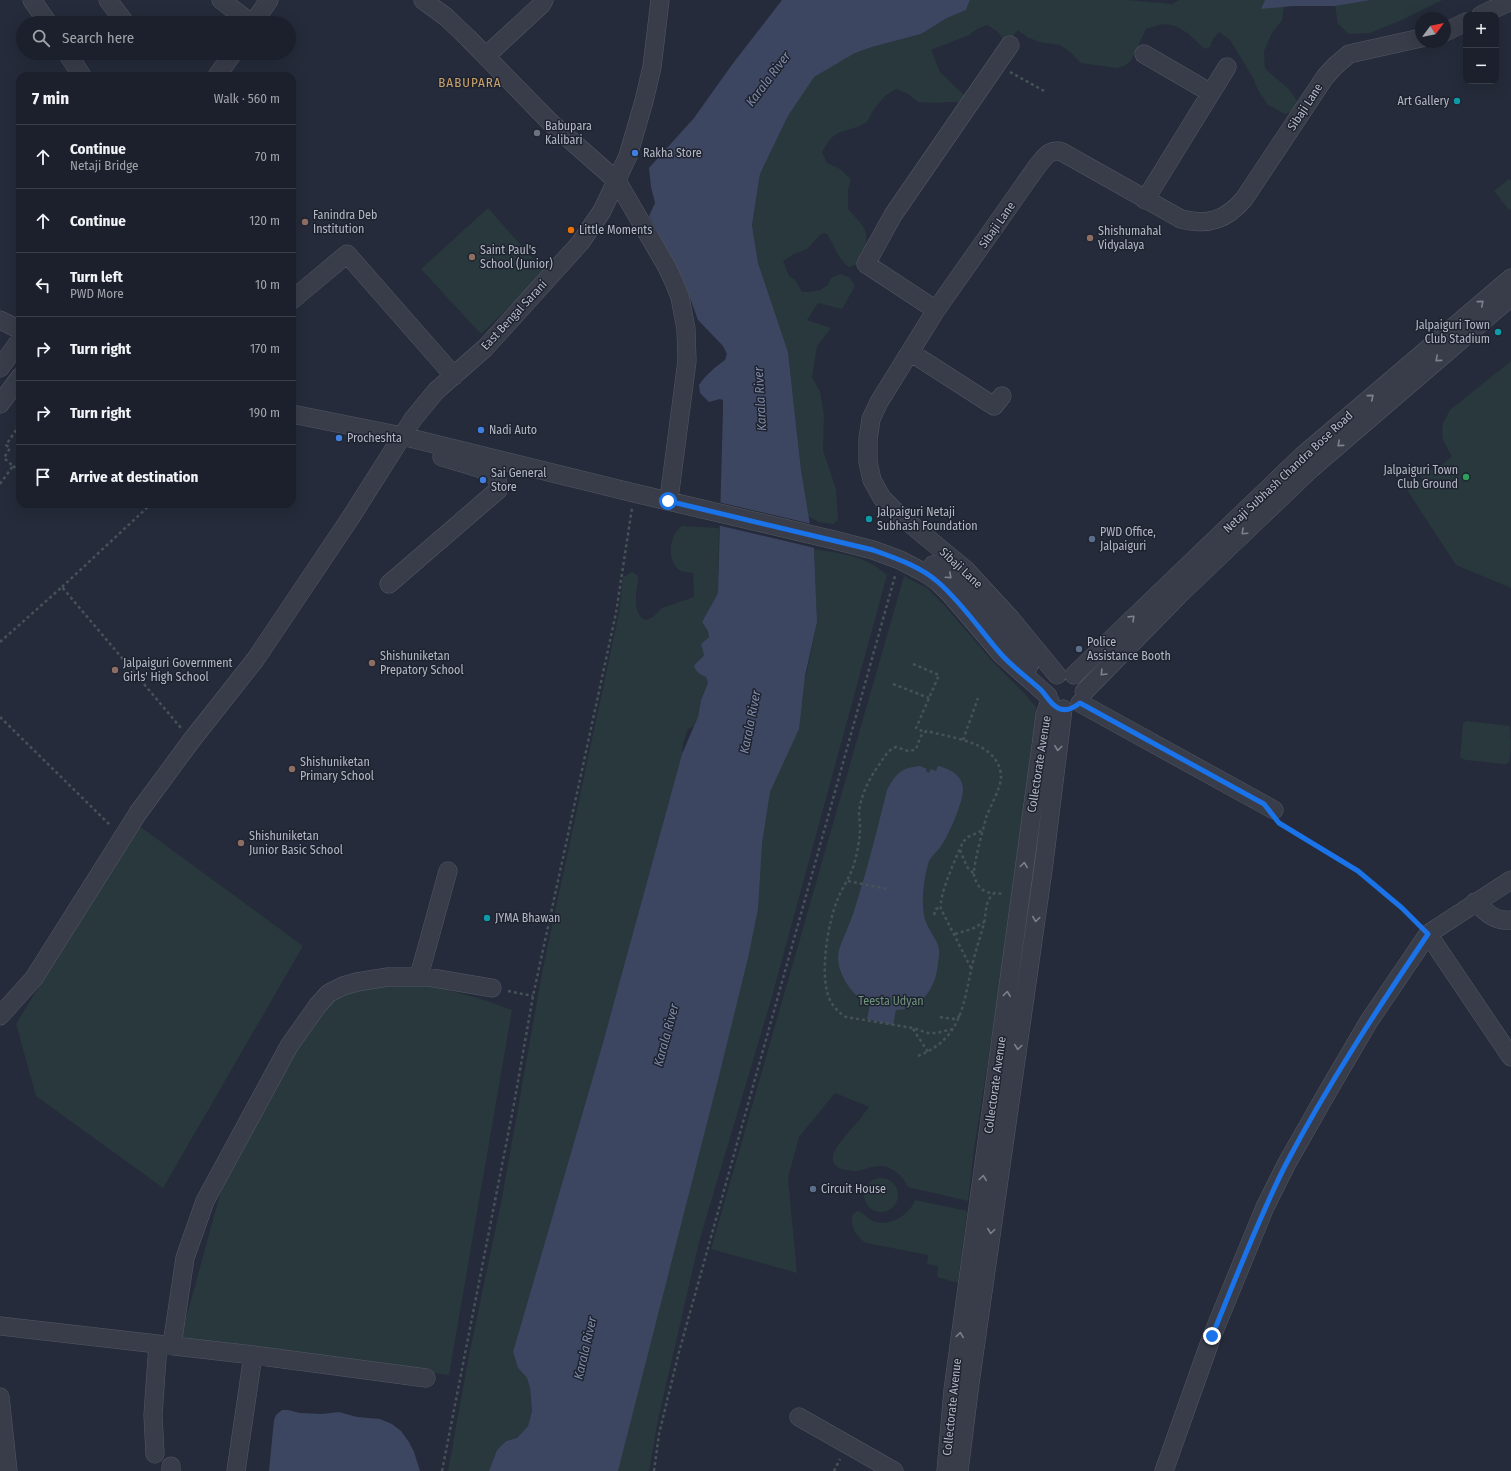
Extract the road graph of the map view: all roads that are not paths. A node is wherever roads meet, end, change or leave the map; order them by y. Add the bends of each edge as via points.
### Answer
1 (32, 0) edge
2 (108, 0) edge
3 (221, 0) edge
4 (269, 0) edge
5 (423, 0) edge
6 (544, 0) edge
7 (660, 0) edge
8 (1511, 1) edge
9 (1487, 12) edge
10 (43, 16) edge
11 (120, 16) edge
12 (243, 16) edge
13 (257, 16) edge
14 (1463, 23) edge
15 (1451, 29) edge
16 (1415, 39) edge
17 (1010, 45) dead end
18 (1144, 54) dead end
19 (486, 56) junction
20 (72, 60) edge
21 (228, 60) edge
22 (1227, 67) dead end
23 (79, 72) edge
24 (220, 72) edge
25 (1211, 93) junction
26 (617, 181) junction
27 (1145, 200) junction
28 (1511, 278) edge
29 (296, 297) edge
30 (1511, 297) edge
31 (936, 310) junction
32 (910, 352) junction
33 (454, 376) junction
34 (16, 382) edge
35 (16, 385) edge
36 (1002, 396) dead end
37 (3, 400) edge
38 (296, 415) edge
39 (402, 436) junction
40 (670, 491) dead end
41 (834, 540) junction
42 (389, 584) dead end
43 (1056, 690) junction
44 (1082, 697) junction
45 (1269, 807) road end
46 (448, 871) dead end
47 (1511, 880) edge
48 (1475, 902) junction
49 (1511, 920) edge
50 (1428, 934) junction
51 (419, 976) junction
52 (492, 988) road end
53 (1004, 1015) junction
54 (0, 1016) edge
55 (1022, 1017) junction
56 (1509, 1050) edge
57 (986, 1210) junction
58 (0, 1326) edge
59 (165, 1345) junction
60 (253, 1355) junction
61 (426, 1378) dead end
62 (0, 1397) edge
63 (799, 1417) dead end
64 (155, 1454) dead end
65 (8, 1470) edge
66 (236, 1471) edge
67 (894, 1471) edge
68 (946, 1471) edge
69 (959, 1471) edge
70 (1164, 1471) edge

1 - 10 street
2 - 11 street
3 - 12 street
4 - 13 street
5 - 19 street
6 - 19 street
7 - 26 street, East Bengal Sarani via 652,66 644,101 628,156
8 - 9 street
14 - 15 street
16 - 27 street, Sibaji Lane via 1350,54 1335,66 1244,199 1229,214 1210,221 1190,222
17 - 31 street via 893,215 866,264
18 - 25 street
19 - 26 street via 550,122
20 - 23 street
21 - 24 street
22 - 25 street
25 - 27 street
26 - 33 street, East Bengal Sarani via 602,211 580,243 485,348
26 - 40 street via 667,267 684,314 687,361
27 - 31 street, Sibaji Lane via 1062,152 1050,153 1042,160
43 -> 28 street, Netaji Subhash Chandra Bose Road via 1302,456
29 - 33 street via 347,254
30 -> 44 street, Netaji Subhash Chandra Bose Road via 1312,468 1178,596
31 - 32 street, Sibaji Lane
32 - 36 street via 994,406
32 - 43 street, Sibaji Lane via 871,419 868,462 872,480 882,498 897,513 980,584
33 - 39 street, East Bengal Sarani via 436,391
34 - 37 street
35 - 37 street
38 - 39 street
39 - 41 street via 633,500 683,505
39 - 42 street via 410,446 490,472 496,478 498,490
39 - 54 street, East Bengal Sarani via 255,660 135,818 34,978
41 - 43 street via 873,550 898,566 924,572 951,595 1002,655
41 -> 43 street via 904,552 930,562 946,572 1011,646
43 - 44 street via 1075,707
43 - 44 street via 1081,682
53 -> 43 street, Collectorate Avenue via 1016,896 1046,715
43 -> 55 street, Collectorate Avenue via 1044,863
44 - 45 street
46 - 51 street
47 - 48 street
48 - 49 street via 1491,917
48 - 50 street
50 - 56 street
50 - 70 street via 1369,1021 1265,1207 1212,1336
51 - 52 street
51 - 59 street via 357,982 329,993 289,1046 205,1201 185,1258
53 - 55 street
57 -> 53 street, Collectorate Avenue
55 -> 57 street, Collectorate Avenue
68 -> 57 street, Collectorate Avenue via 953,1390
57 -> 69 street, Collectorate Avenue
58 - 59 street
59 - 60 street
59 - 64 street via 153,1415
60 - 61 street
60 - 66 street
62 - 65 street
63 - 67 street

